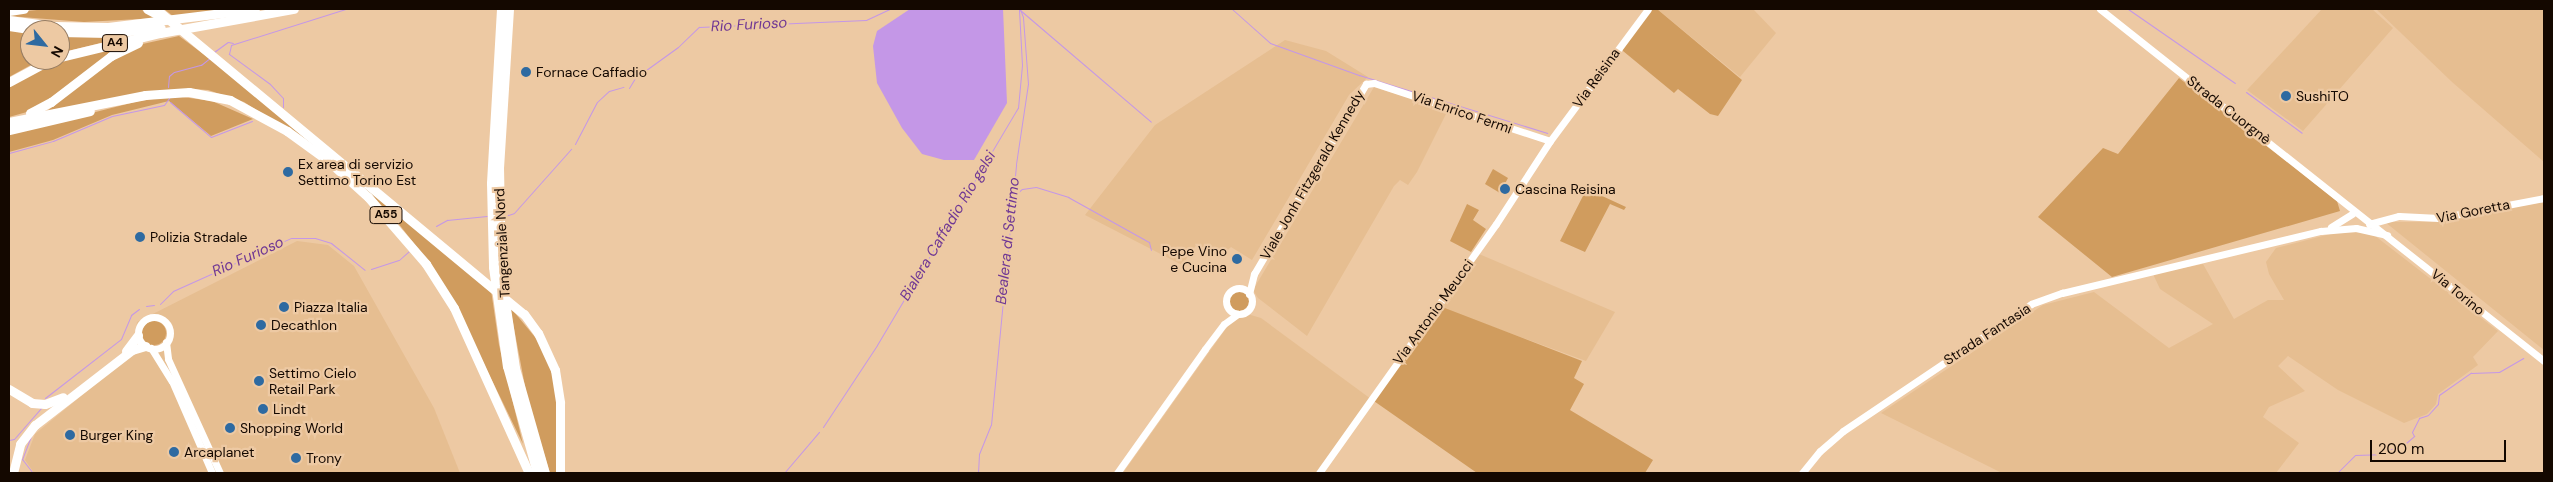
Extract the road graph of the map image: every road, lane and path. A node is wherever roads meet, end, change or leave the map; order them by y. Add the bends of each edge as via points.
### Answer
1 (14, 9) edge
2 (24, 9) edge
3 (147, 9) edge
4 (156, 9) edge
5 (256, 9) edge
6 (294, 9) edge
7 (501, 9) edge
8 (509, 9) edge
9 (1648, 9) edge
10 (2100, 9) edge
11 (9, 10) edge
12 (9, 20) edge
13 (188, 26) junction
14 (166, 29) junction
15 (70, 32) edge
16 (201, 46) junction
17 (70, 54) edge
18 (31, 70) edge
19 (9, 82) edge
20 (1374, 83) joint
21 (131, 98) junction
22 (9, 122) edge
23 (9, 130) edge
24 (1550, 141) junction
25 (1545, 148) joint
26 (2544, 198) edge
27 (2343, 201) junction
28 (2353, 212) junction
29 (2344, 218) junction
30 (2373, 223) junction
31 (2343, 228) junction
32 (2356, 228) junction
33 (2321, 231) junction
34 (2387, 235) junction
35 (1254, 274) junction
36 (1238, 288) junction
37 (1249, 294) junction
38 (1228, 308) junction
39 (1238, 314) junction
40 (1224, 324) junction
41 (138, 335) junction
42 (166, 342) junction
43 (148, 347) junction
44 (2544, 361) edge
45 (9, 389) edge
46 (13, 473) edge
47 (212, 473) edge
48 (220, 473) edge
49 (529, 473) edge
50 (536, 473) edge
51 (545, 473) edge
52 (560, 473) edge
53 (1117, 473) edge
54 (1319, 473) edge
55 (1802, 473) edge

1 - 11 highway
2 - 11 highway
3 - 16 highway, A55
4 - 16 highway
5 - 13 highway
6 - 13 highway, A4
7 - 50 highway, Tangenziale Nord via 490,183 493,267 507,366
8 - 51 highway, Tangenziale Nord via 498,184 501,275 515,368
9 - 24 street, Via Reisina
10 - 27 street, Strada Cuorgnè
12 - 14 highway via 72,27
13 - 14 highway
13 - 14 highway, A4
14 - 15 highway
14 - 17 highway, A4
14 - 22 highway via 120,51 45,106
16 - 52 highway, A55 via 515,305 538,332 555,370 560,403
18 - 19 highway
20 - 24 street, Via Enrico Fermi
20 - 35 street, Viale Jonh Fitzgerald Kennedy via 1366,84
21 - 22 highway
21 - 23 highway, A55
21 - 49 highway, A55 via 178,92 230,100 287,131 358,186 404,235 442,289
24 - 25 street, Via Reisina
25 - 54 street, Via Antonio Meucci via 1496,224
26 - 30 street, Via Goretta via 2439,218 2400,216
27 - 28 street, Strada Cuorgnè
27 - 29 street
28 - 29 street, Strada Fantasia
28 - 30 street, Strada Cuorgnè
28 - 31 street
29 - 33 street, Strada Fantasia
30 - 32 street, Strada Fantasia
30 - 34 street, Via Torino
31 - 32 street, Strada Fantasia
31 - 33 street, Strada Fantasia
32 - 34 street, Strada Fantasia
33 - 55 street, Strada Fantasia via 2062,293 2031,304 1843,431
34 - 44 street, Via Torino
35 - 36 street, Viale Jonh Fitzgerald Kennedy
35 - 37 street, Viale Jonh Fitzgerald Kennedy
36 - 37 street
36 - 38 street via 1227,295
37 - 39 street via 1250,307
38 - 39 street
38 - 40 street
39 - 40 street
40 - 53 street
41 - 42 street via 142,321 157,317 169,329
41 - 43 street
41 - 45 highway via 124,352 58,400 32,403
42 - 43 street
42 - 48 street via 168,358
43 - 46 highway via 132,350 39,421 20,444
43 - 47 street via 161,359

